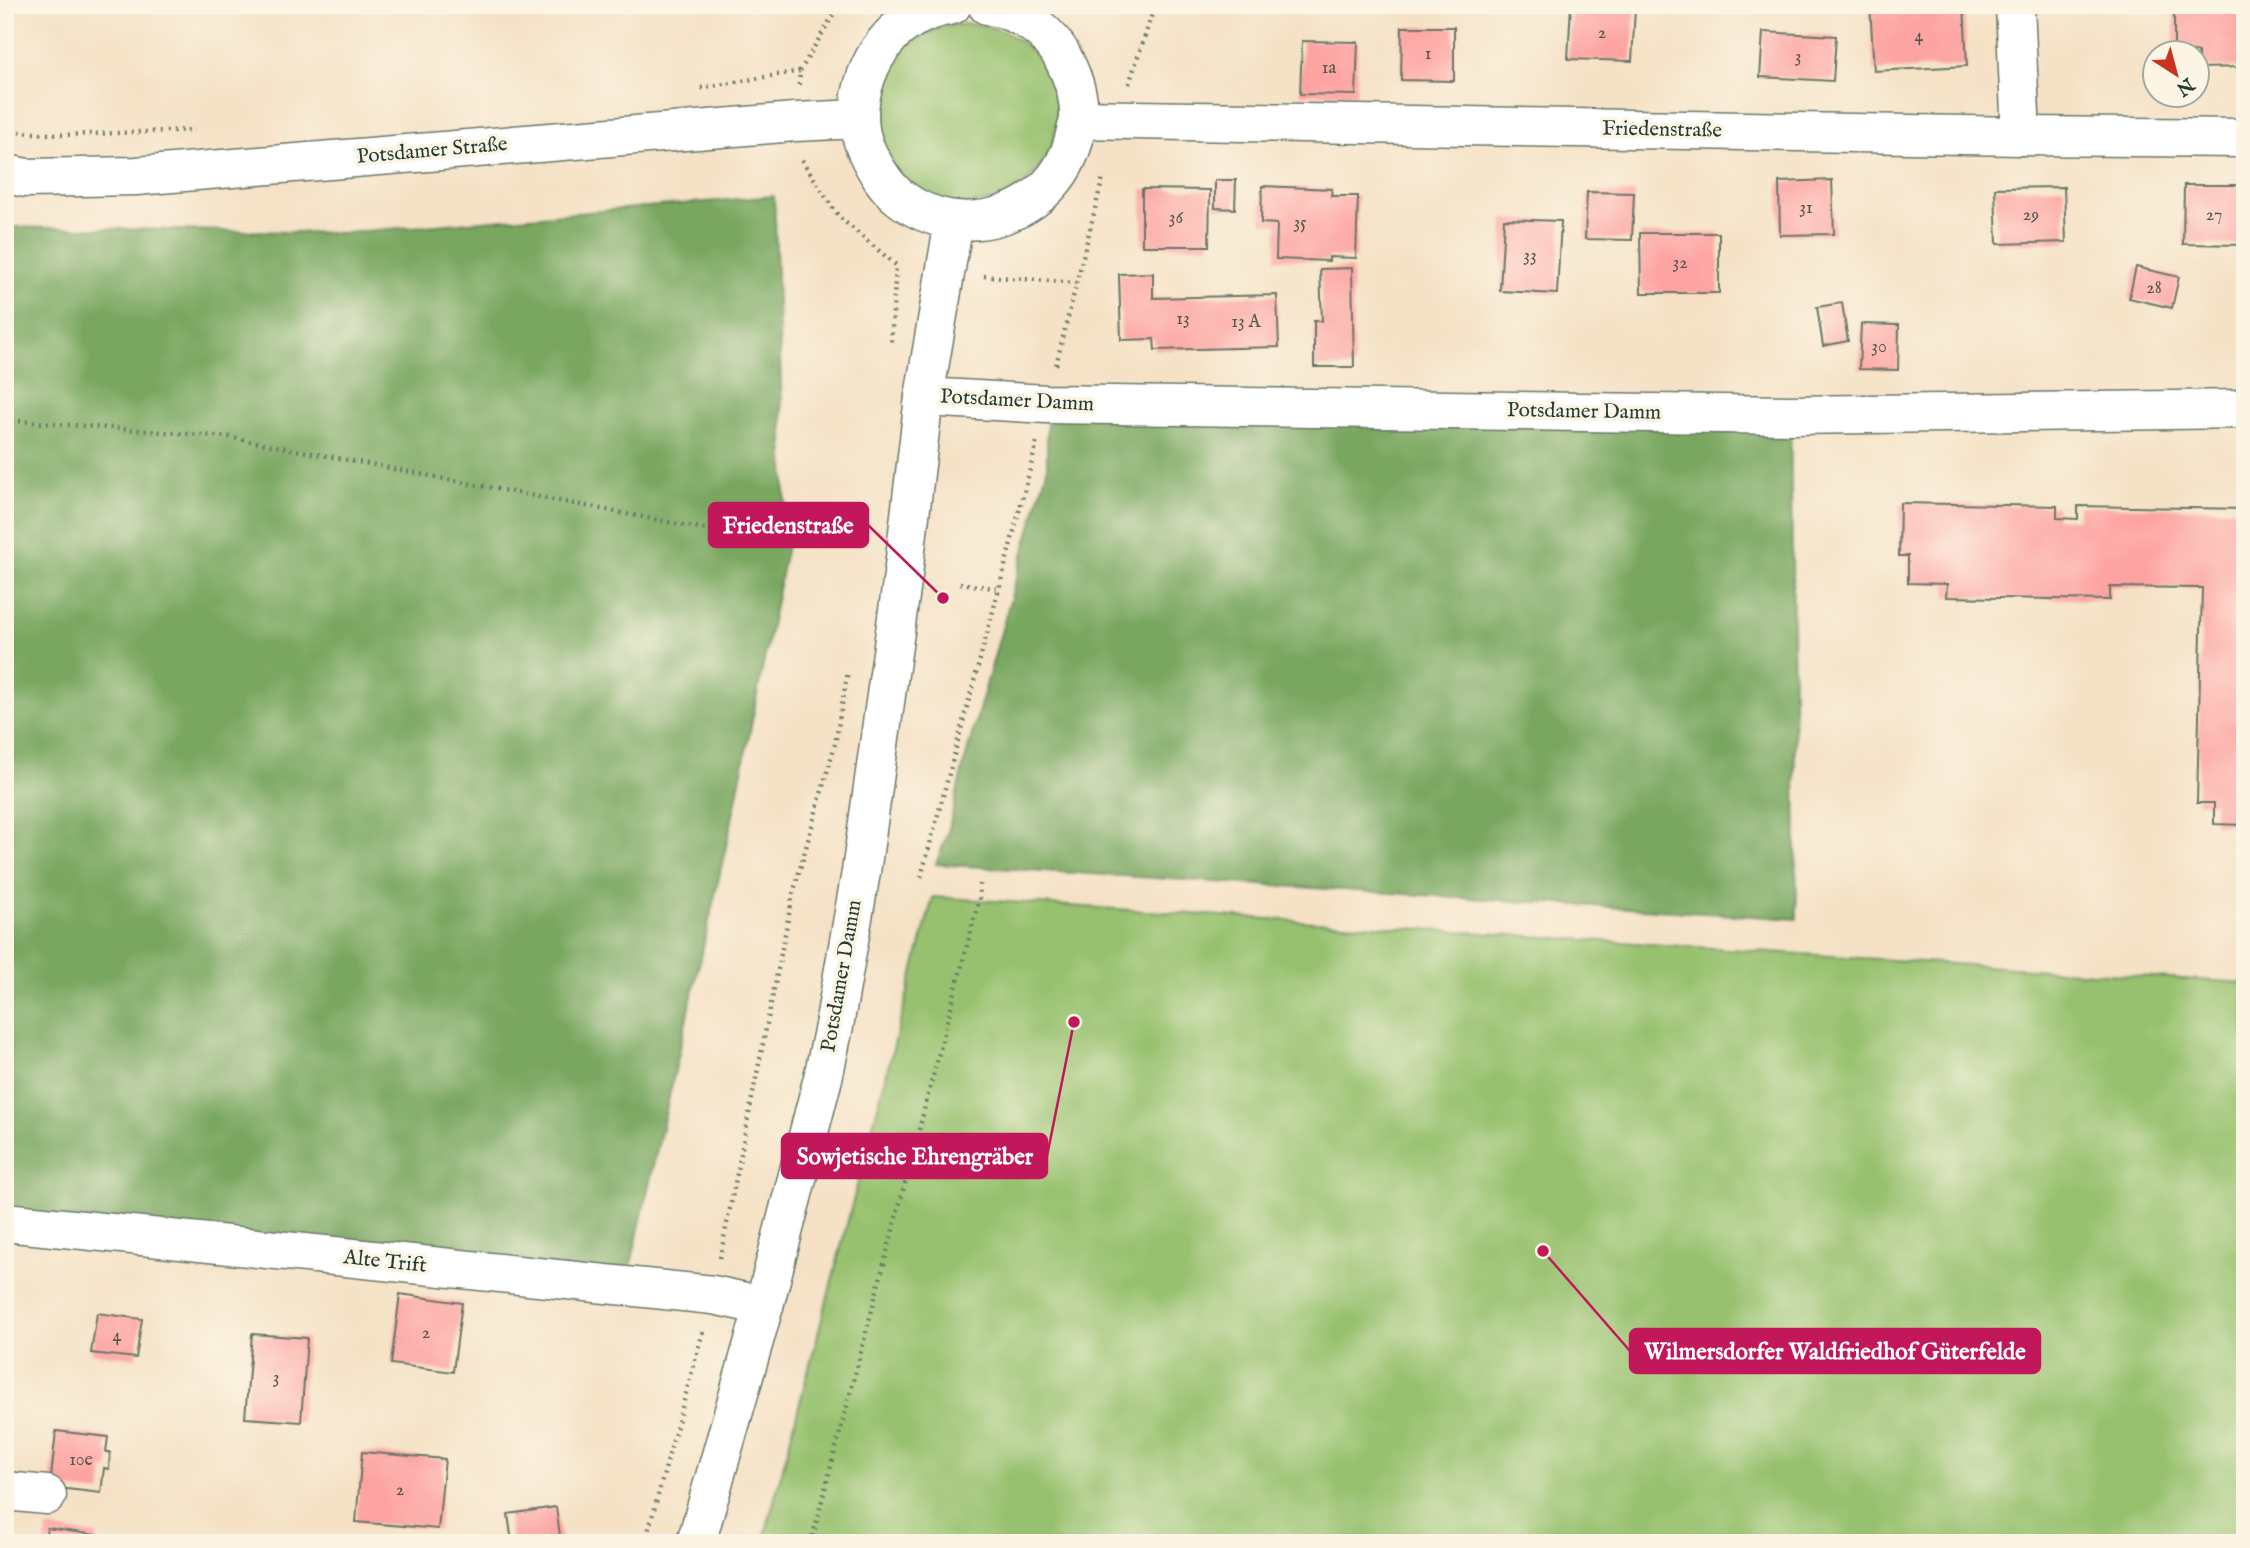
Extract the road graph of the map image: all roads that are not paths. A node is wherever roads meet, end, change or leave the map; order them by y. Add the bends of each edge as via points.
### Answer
1 (952, 5) edge
2 (2015, 5) edge
3 (999, 6) edge
4 (859, 119) junction
5 (1079, 119) junction
6 (2021, 136) junction
7 (2245, 138) edge
8 (5, 174) edge
9 (954, 221) junction
10 (924, 397) junction
11 (2245, 409) edge
12 (5, 1222) edge
13 (764, 1306) junction
14 (5, 1491) edge
15 (47, 1495) dead end
16 (695, 1543) edge

1 - 4 street via 934,8 902,25 878,51 863,83
2 - 6 street
3 - 5 street via 1036,25 1060,51 1075,83
4 - 8 street, Potsdamer Straße via 136,176 27,178
4 - 9 street via 865,148 879,175 899,197 925,213
5 - 6 street, Friedenstraße
5 - 9 street via 1070,154 1051,184 1023,207 990,220
6 - 7 street, Friedenstraße
9 - 10 street, Potsdamer Damm
10 - 11 street, Potsdamer Damm via 1047,404 1790,415
10 - 13 street, Potsdamer Damm via 903,575 844,971 823,1078
12 - 13 street, Alte Trift via 713,1295
13 - 16 street, Potsdamer Damm
14 - 15 street

